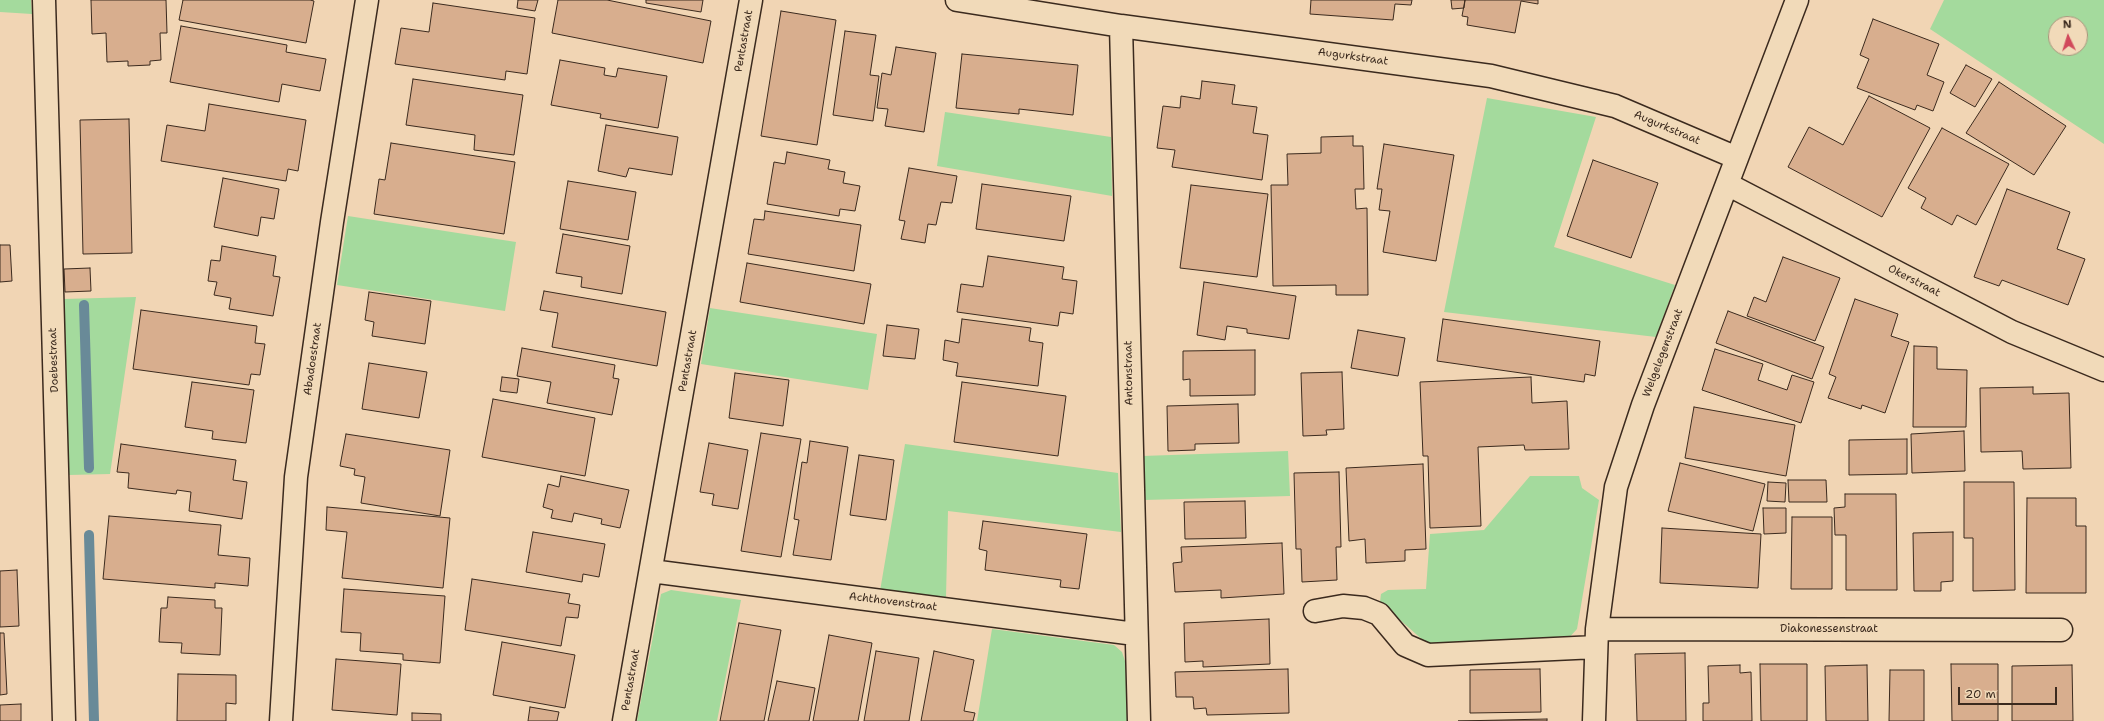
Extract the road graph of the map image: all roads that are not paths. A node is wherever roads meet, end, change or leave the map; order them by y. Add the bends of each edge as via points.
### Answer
1 (44, 0) edge
2 (367, 0) edge
3 (751, 0) edge
4 (957, 0) edge
5 (1798, 0) edge
6 (1121, 26) junction
7 (1737, 158) junction
8 (1727, 184) junction
9 (2104, 370) edge
10 (651, 571) junction
11 (1315, 611) dead end
12 (2061, 630) dead end
13 (1135, 634) junction
14 (1596, 638) junction
15 (64, 721) edge
16 (281, 721) edge
17 (624, 721) edge
18 (1139, 721) edge
19 (1594, 721) edge

1 - 15 street, Doebestraat
2 - 16 street, Abadoestraat via 296,477
3 - 10 street, Pentastraat
4 - 6 street, Augurkstraat
5 - 7 street, Welgelegenstraat
6 - 7 street, Augurkstraat via 1491,76 1615,106
6 - 13 street, Antonstraat
7 - 8 street, Welgelegenstraat
8 - 9 street, Okerstraat via 2012,332
8 - 14 street, Welgelegenstraat via 1643,405 1616,487
10 - 13 street, Achthovenstraat
10 - 17 street, Pentastraat
11 - 14 street, Diakonessenstraat via 1344,606 1364,608 1378,614 1405,645 1428,655
12 - 14 street, Diakonessenstraat
13 - 18 street, Antonstraat
14 - 19 street, Welgelegenstraat

